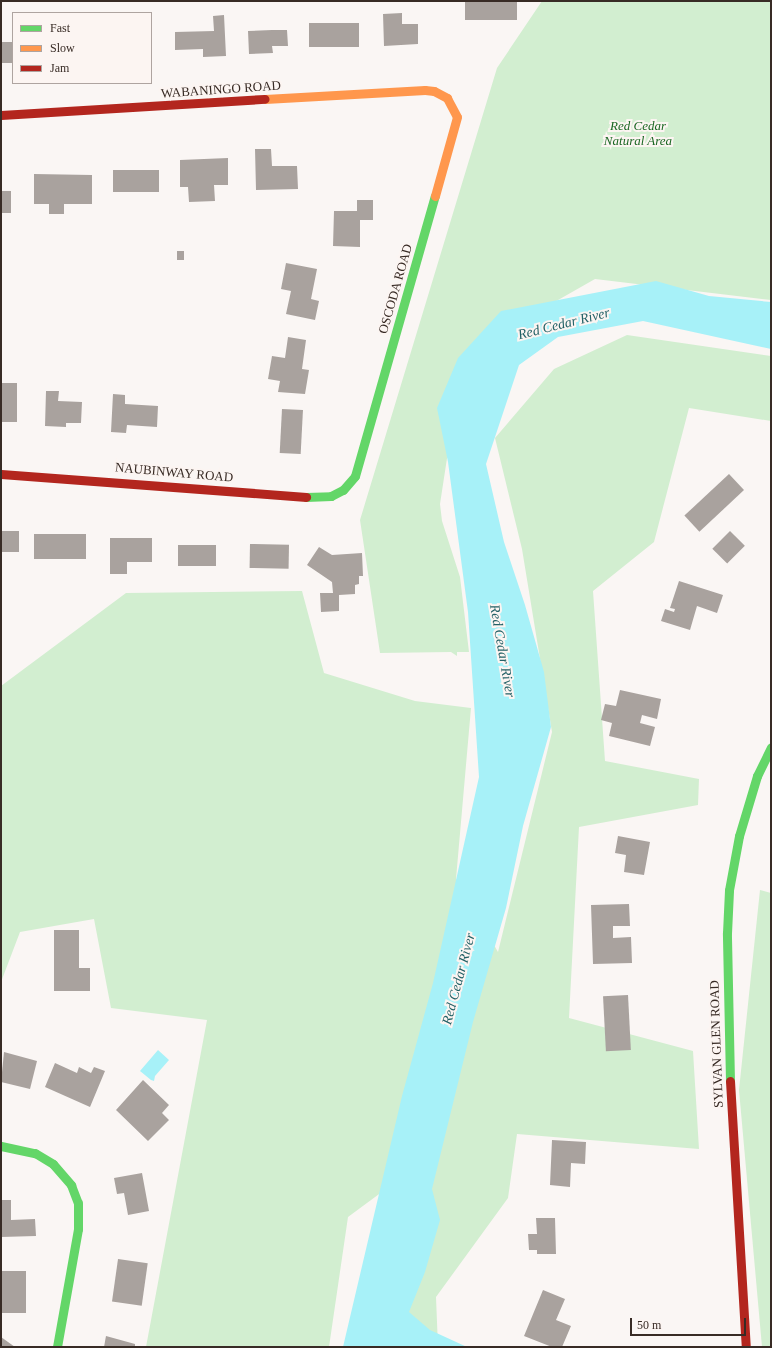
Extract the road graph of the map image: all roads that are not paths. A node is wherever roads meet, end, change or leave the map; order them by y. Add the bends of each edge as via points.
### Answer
1 (442, 94) joint
2 (1, 115) edge
3 (1, 474) edge
4 (343, 490) joint
5 (771, 747) edge
6 (1, 1146) edge
7 (57, 1347) edge
8 (746, 1347) edge

1 - 2 street, WABANINGO ROAD via 425,90
1 - 4 street, OSCODA ROAD via 455,110 457,117 454,136 355,476
3 - 4 street, NAUBINWAY ROAD via 319,498
5 - 8 street, SYLVAN GLEN ROAD via 757,776 739,836 729,890 727,933 730,1074
6 - 7 street via 26,1150 49,1161 67,1178 78,1203 78,1229

